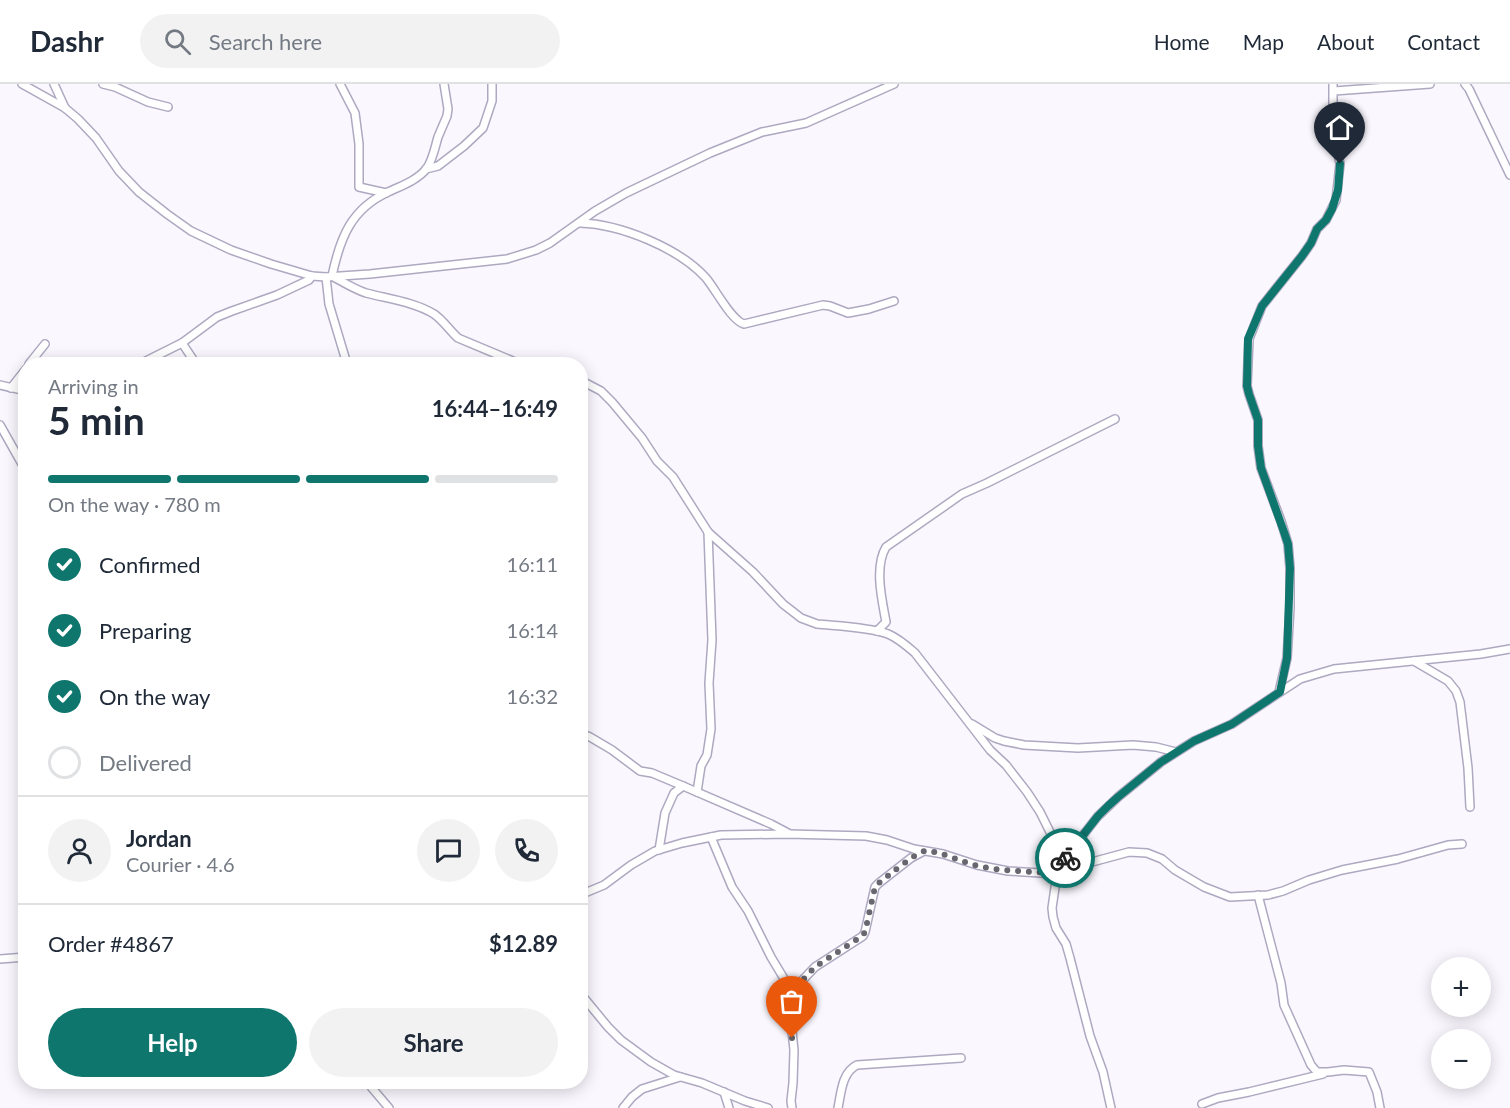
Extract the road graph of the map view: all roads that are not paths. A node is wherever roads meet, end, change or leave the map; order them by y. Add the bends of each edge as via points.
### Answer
1 (22, 84) edge
2 (54, 84) edge
3 (104, 84) edge
4 (340, 84) edge
5 (444, 84) edge
6 (492, 84) edge
7 (894, 84) edge
8 (1430, 84) edge
9 (1465, 84) edge
10 (1333, 88) edge
11 (168, 107) dead end
12 (65, 108) junction
13 (426, 169) junction
14 (1510, 175) edge
15 (386, 194) junction
16 (580, 223) junction
17 (312, 276) junction
18 (329, 276) junction
19 (894, 301) dead end
20 (182, 343) junction
21 (45, 344) dead end
22 (35, 357) edge
23 (154, 357) edge
24 (191, 357) edge
25 (345, 357) edge
26 (503, 357) edge
27 (18, 379) edge
28 (588, 384) edge
29 (0, 385) edge
30 (11, 388) junction
31 (18, 389) edge
32 (1115, 419) dead end
33 (0, 425) edge
34 (18, 457) edge
35 (708, 532) junction
36 (877, 631) junction
37 (1510, 649) edge
38 (1414, 661) junction
39 (1280, 692) junction
40 (969, 723) junction
41 (588, 737) edge
42 (1176, 752) junction
43 (683, 786) junction
44 (697, 792) junction
45 (1470, 807) dead end
46 (788, 834) junction
47 (711, 837) junction
48 (1462, 844) dead end
49 (659, 850) junction
50 (924, 851) junction
51 (1060, 863) junction
52 (1056, 873) junction
53 (588, 892) edge
54 (1258, 895) junction
55 (18, 958) edge
56 (0, 959) edge
57 (792, 992) junction
58 (588, 1003) edge
59 (961, 1058) dead end
60 (1328, 1072) junction
61 (680, 1077) junction
62 (373, 1089) edge
63 (724, 1092) junction
64 (1202, 1104) dead end
65 (389, 1108) edge
66 (623, 1108) edge
67 (729, 1108) edge
68 (768, 1108) edge
69 (792, 1108) edge
70 (838, 1108) edge
71 (1111, 1108) edge
72 (1380, 1108) edge

1 - 12 street
2 - 12 street
3 - 11 street
4 - 15 street via 355,113 359,187
5 - 13 street via 447,116
6 - 13 street via 492,101 483,128 438,166
7 - 16 street via 806,123 762,132 710,153 626,193
8 - 10 street
9 - 14 street
10 - 39 street via 1333,126 1340,164 1336,200 1302,256 1262,306 1248,339 1247,386 1258,420 1261,468 1288,544 1287,658
12 - 17 street via 96,138 139,192 191,231 231,250
13 - 15 street
15 - 18 street via 363,208 349,225
16 - 18 street via 536,250 507,259
16 - 19 street via 620,229 695,266 735,319 744,324 823,305 848,313
17 - 18 street
17 - 20 street via 277,295 218,317
18 - 25 street via 329,304
18 - 26 street via 364,292 429,311 458,338
20 - 23 street
20 - 24 street
21 - 22 street
27 - 30 street
28 - 35 street via 601,391 642,438
29 - 30 street
30 - 31 street
32 - 36 street via 962,494 886,547 880,574 886,622
33 - 34 street
35 - 36 street via 801,618 816,624
35 - 44 street via 711,729
36 - 40 street via 890,635 915,653
37 - 38 street
38 - 39 street via 1334,669 1300,679
38 - 45 street via 1448,681 1456,691
39 - 42 street via 1232,724
40 - 42 street via 995,738 1024,745 1156,747
40 - 51 street via 1033,802 1051,834
41 - 43 street via 640,771
42 - 51 street via 1098,816
43 - 44 street
43 - 49 street via 674,793 665,813
44 - 46 street
46 - 47 street
46 - 50 street via 866,836
47 - 49 street
47 - 57 street via 732,887
48 - 54 street via 1342,870 1283,891
49 - 53 street
50 - 52 street via 977,866
50 - 57 street via 875,887 862,936 815,967
51 - 52 street
52 - 54 street via 1129,852 1147,853 1224,895
52 - 71 street via 1053,917 1066,944
54 - 60 street via 1284,1005 1311,1065 1317,1072
55 - 56 street
57 - 69 street
58 - 61 street via 621,1040
59 - 70 street via 857,1065 846,1075
60 - 64 street
60 - 72 street via 1369,1072
61 - 63 street
61 - 66 street via 642,1089
62 - 65 street
63 - 67 street
63 - 68 street

